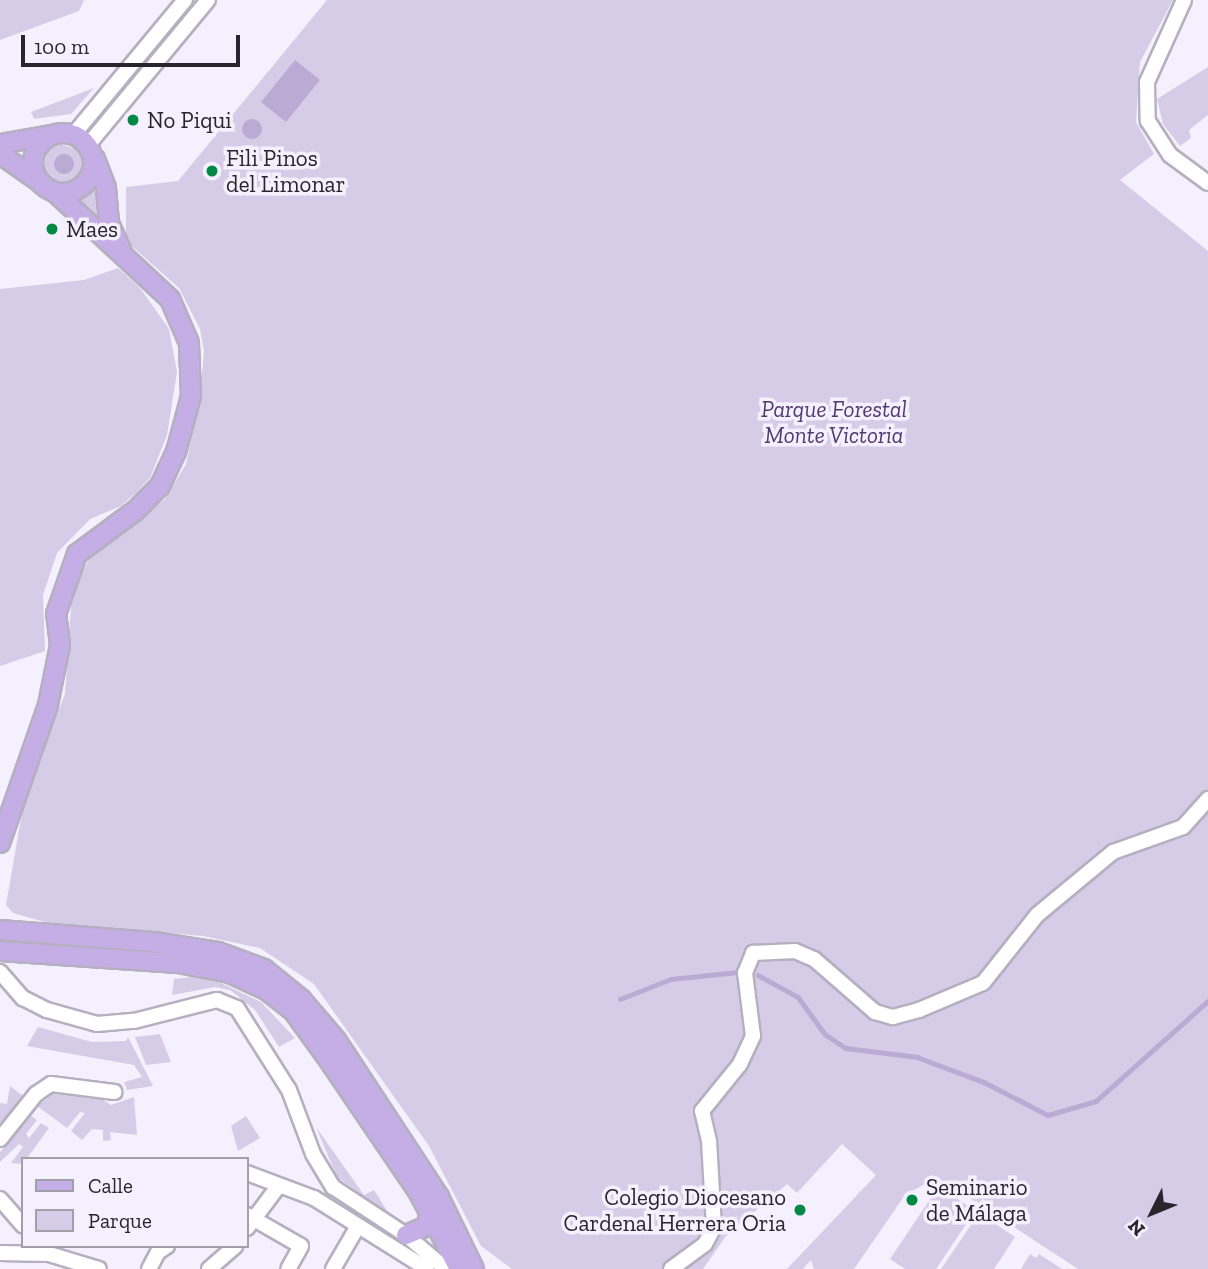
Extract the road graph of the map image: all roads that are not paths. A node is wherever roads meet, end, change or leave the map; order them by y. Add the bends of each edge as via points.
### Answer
1 (185, 0) edge
2 (208, 0) edge
3 (1184, 0) edge
4 (52, 135) junction
5 (0, 144) edge
6 (85, 144) junction
7 (0, 154) edge
8 (40, 182) junction
9 (1208, 183) edge
10 (55, 192) junction
11 (125, 258) junction
12 (1208, 799) edge
13 (0, 843) edge
14 (0, 930) edge
15 (0, 936) edge
16 (0, 944) edge
17 (0, 951) edge
18 (0, 972) edge
19 (114, 1091) dead end
20 (0, 1139) edge
21 (248, 1172) edge
22 (276, 1188) junction
23 (0, 1199) edge
24 (429, 1211) junction
25 (249, 1220) edge
26 (21, 1223) edge
27 (358, 1226) junction
28 (406, 1235) junction
29 (164, 1248) edge
30 (233, 1248) edge
31 (45, 1250) edge
32 (0, 1253) edge
33 (99, 1269) edge
34 (149, 1269) edge
35 (209, 1269) edge
36 (288, 1269) edge
37 (333, 1269) edge
38 (427, 1269) edge
39 (446, 1269) edge
40 (458, 1269) edge
41 (474, 1269) edge
42 (671, 1269) edge

1 - 6 street
2 - 6 street
3 - 9 street via 1147,82 1148,121 1170,155
4 - 5 main road
4 - 6 main road
4 - 8 main road via 35,151 33,166
6 - 10 main road via 92,173 86,184 77,191
6 - 11 main road via 106,188 108,223
7 - 8 main road
8 - 10 main road
10 - 11 main road
11 - 13 main road via 170,299 189,342 191,396 176,452 160,485 135,511 77,554 56,614 60,645 48,705
12 - 42 street via 1183,827 1113,852 1037,915 983,983 919,1010 893,1017 874,1013 814,959 795,951 753,953 745,973 754,1036 740,1064 702,1111 709,1141 714,1227 705,1244
14 - 41 main road via 153,942 218,952 264,969 301,999 336,1040 439,1197
15 - 16 main road
17 - 24 main road via 178,963 230,973 265,989 295,1012
18 - 28 street via 23,998 97,1024 134,1021 217,1000 237,1008 289,1090 313,1154 332,1187
19 - 20 street via 51,1084 36,1094
21 - 22 street
22 - 25 street
22 - 27 street via 314,1198
23 - 26 street
24 - 28 main road via 427,1226
24 - 40 main road
25 - 36 street via 301,1246
27 - 37 street
27 - 38 street
28 - 39 street
29 - 34 street
30 - 35 street
31 - 32 street
31 - 33 street

